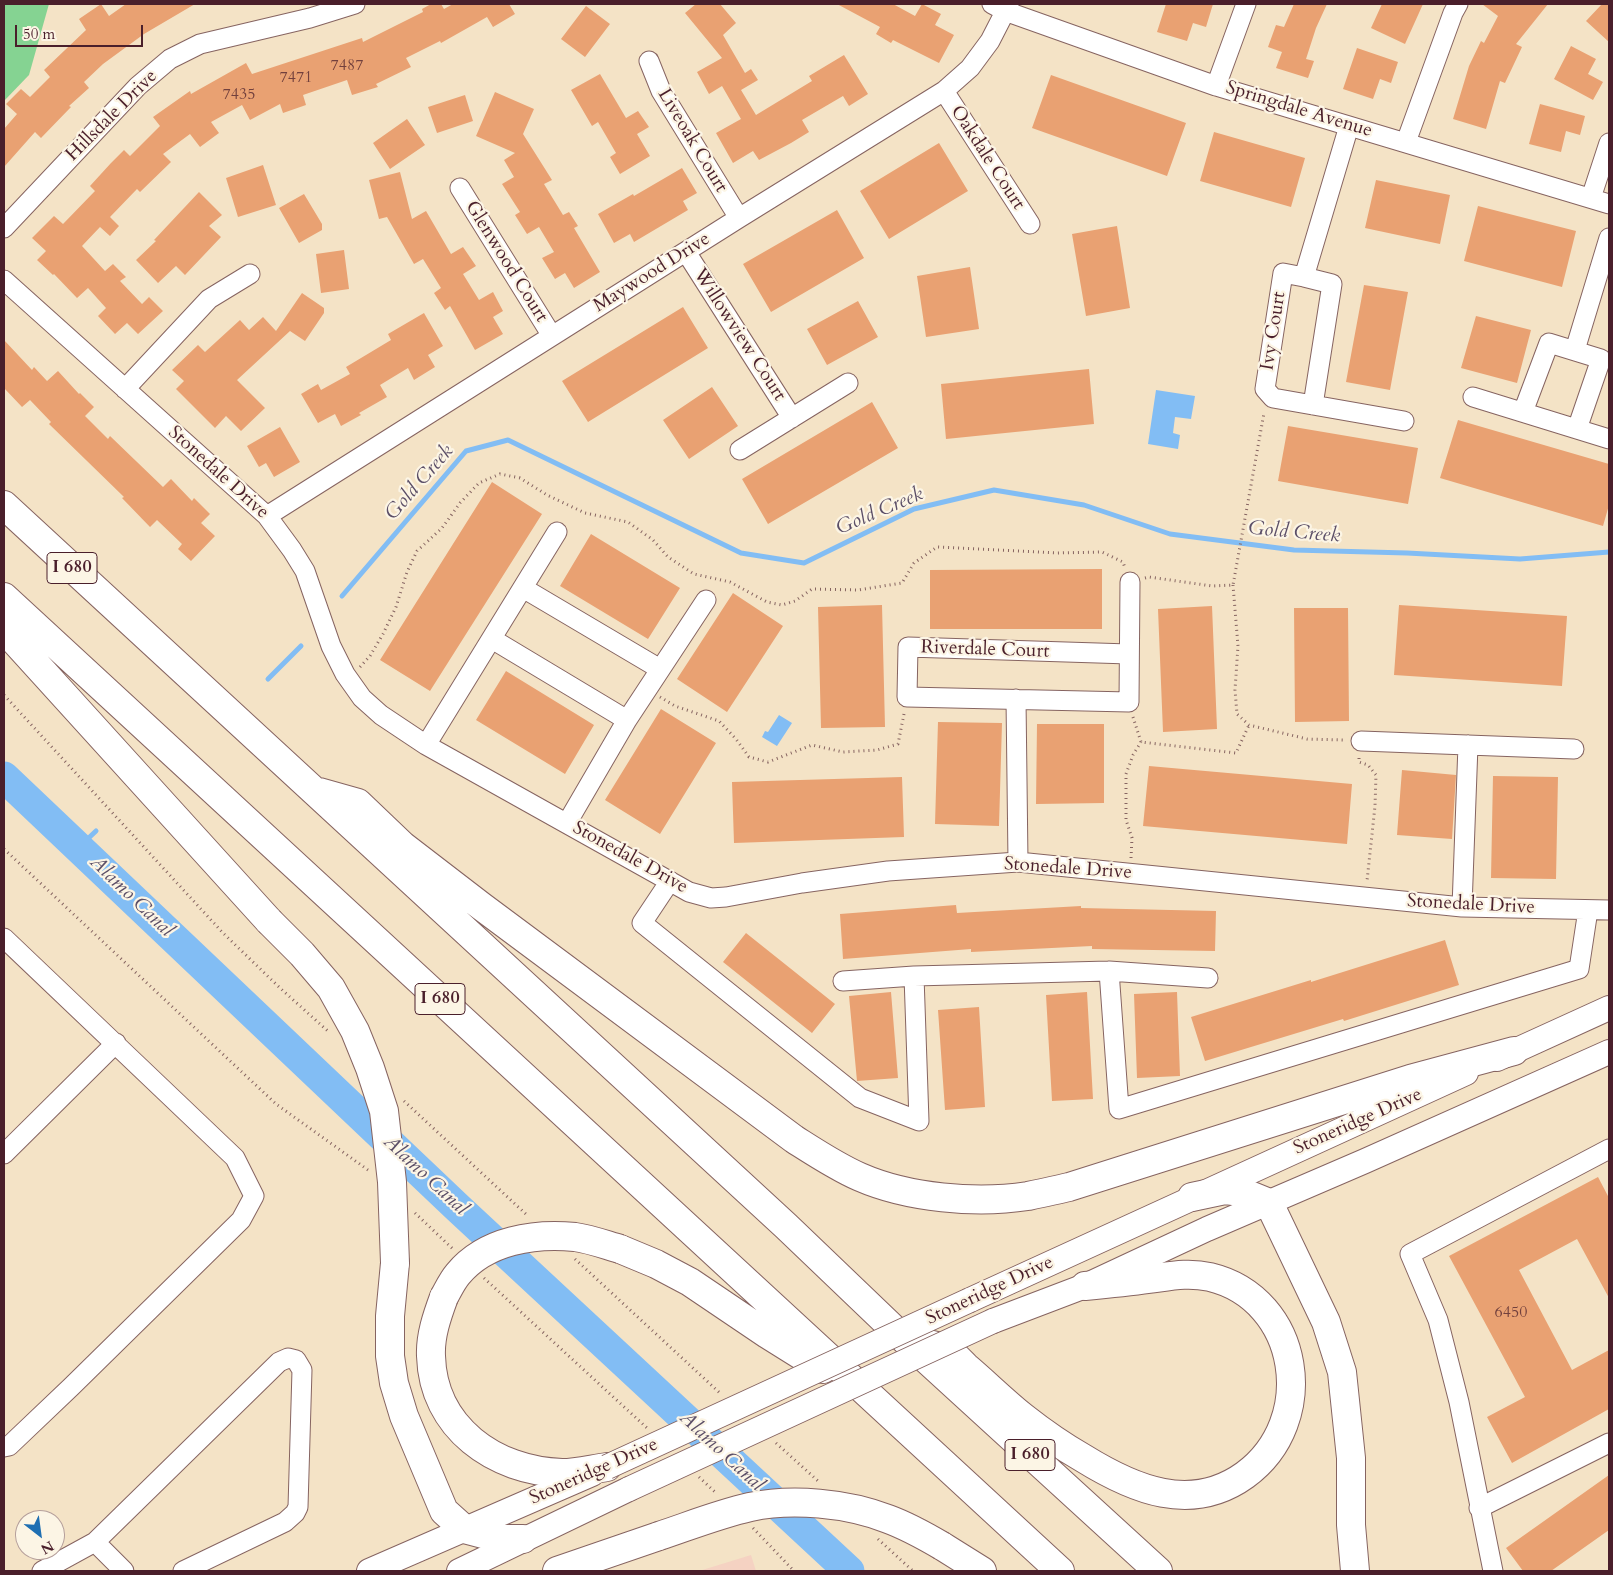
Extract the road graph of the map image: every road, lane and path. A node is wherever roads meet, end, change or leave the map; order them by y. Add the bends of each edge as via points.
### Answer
1 (355, 4) edge
2 (1246, 4) edge
3 (1458, 4) edge
4 (1002, 6) edge
5 (649, 61) dead end
6 (1216, 86) junction
7 (944, 91) junction
8 (1349, 126) junction
9 (1406, 142) junction
10 (1609, 143) edge
11 (460, 188) dead end
12 (1592, 198) junction
13 (1609, 204) edge
14 (739, 218) junction
15 (1030, 224) dead end
16 (4, 228) edge
17 (1609, 238) edge
18 (686, 252) junction
19 (250, 274) dead end
20 (1304, 277) junction
21 (4, 280) edge
22 (552, 336) junction
23 (1575, 350) junction
24 (848, 383) dead end
25 (125, 390) junction
26 (1474, 397) dead end
27 (1273, 398) junction
28 (1312, 404) junction
29 (1523, 412) junction
30 (792, 418) junction
31 (1404, 421) dead end
32 (1577, 429) junction
33 (1609, 439) edge
34 (740, 450) dead end
35 (4, 505) edge
36 (267, 516) junction
37 (557, 532) dead end
38 (1130, 582) junction
39 (1233, 585) junction
40 (523, 588) junction
41 (4, 597) edge
42 (706, 600) dead end
43 (4, 629) edge
44 (492, 639) junction
45 (1129, 654) junction
46 (660, 669) junction
47 (348, 679) junction
48 (647, 690) junction
49 (4, 695) edge
50 (908, 697) junction
51 (1016, 699) junction
52 (1129, 702) junction
53 (627, 720) junction
54 (1250, 725) junction
55 (1361, 741) junction
56 (1141, 742) junction
57 (426, 745) junction
58 (1468, 745) junction
59 (1574, 749) dead end
60 (313, 790) junction
61 (567, 823) junction
62 (1018, 862) junction
63 (1132, 874) junction
64 (670, 881) junction
65 (1365, 898) junction
66 (1462, 907) junction
67 (1588, 910) junction
68 (1609, 910) edge
69 (4, 938) edge
70 (1109, 971) junction
71 (914, 976) junction
72 (1208, 978) dead end
73 (844, 981) dead end
74 (1609, 1008) edge
75 (336, 1038) dead end
76 (116, 1043) junction
77 (1514, 1051) junction
78 (1609, 1052) edge
79 (399, 1097) dead end
80 (1609, 1149) edge
81 (4, 1154) edge
82 (1192, 1197) junction
83 (1269, 1203) junction
84 (535, 1223) dead end
85 (570, 1255) dead end
86 (1085, 1286) junction
87 (903, 1338) junction
88 (722, 1394) dead end
89 (876, 1400) junction
90 (772, 1439) dead end
91 (1609, 1443) edge
92 (4, 1447) edge
93 (607, 1467) junction
94 (819, 1482) dead end
95 (1479, 1508) junction
96 (464, 1529) junction
97 (871, 1533) dead end
98 (522, 1539) junction
99 (95, 1542) junction
100 (42, 1571) edge
101 (124, 1571) edge
102 (183, 1571) edge
103 (369, 1571) edge
104 (459, 1571) edge
105 (557, 1571) edge
106 (912, 1571) edge
107 (982, 1571) edge
108 (1060, 1571) edge
109 (1158, 1571) edge
110 (1355, 1571) edge
111 (1492, 1571) edge

1 - 16 street, Hillsdale Drive via 200,44 170,59 138,86
2 - 6 street
3 - 9 street
4 - 6 street, Springdale Avenue
4 - 7 street, Maywood Drive via 990,42 970,68
5 - 14 street, Liveoak Court via 660,91
6 - 8 street, Springdale Avenue
7 - 14 street, Maywood Drive
7 - 15 street, Oakdale Court
8 - 9 street, Springdale Avenue
8 - 20 street, Ivy Court
9 - 12 street, Springdale Avenue
10 - 12 street
11 - 22 street, Glenwood Court
12 - 13 street, Springdale Avenue
14 - 18 street, Maywood Drive
17 - 23 street
18 - 22 street, Maywood Drive
18 - 30 street, Willowview Court
19 - 25 street via 209,299
20 - 27 street, Ivy Court via 1283,273 1265,389
20 - 28 street, Ivy Court via 1332,284
21 - 25 street, Stonedale Drive
22 - 36 street, Maywood Drive
23 - 29 street via 1549,343
23 - 32 street via 1602,359
24 - 30 street
25 - 36 street, Stonedale Drive
26 - 29 street
27 - 28 street, Ivy Court
27 - 39 path via 1265,408
28 - 31 street, Ivy Court
29 - 32 street
30 - 34 street
32 - 33 street
35 - 60 highway, I 680
36 - 47 street, Stonedale Drive via 305,572 331,646
37 - 40 street
38 - 39 path via 1149,577 1212,586
38 - 45 street
38 - 47 path via 1123,562 1102,552 937,547 914,563 902,583 858,590 812,589 782,605 768,602 730,582 694,574 668,557 653,540 628,522 585,513 520,478 500,474 479,483 442,528 417,551 383,634 370,656
39 - 54 path via 1238,646 1237,714
40 - 44 street
40 - 46 street
41 - 89 highway, I 680
42 - 46 street
43 - 96 highway, bridge via 302,954 331,988 355,1031 384,1112 392,1182 395,1263 390,1356 394,1383 407,1425 444,1511
44 - 53 street
44 - 57 street
45 - 50 street, Riverdale Court via 908,647
45 - 52 street
46 - 48 street
47 - 57 street, Stonedale Drive via 362,698 381,715
48 - 50 path via 675,706 719,721 749,757 768,762 812,745 843,752 877,750 898,744
48 - 53 street
49 - 75 path via 223,933
50 - 51 street
51 - 52 street
51 - 62 street
52 - 56 path
53 - 61 street
54 - 55 path via 1307,739
54 - 56 path via 1236,754
55 - 58 street
55 - 65 path via 1359,762 1368,765 1376,775
56 - 63 path via 1132,755 1126,774 1126,820 1132,838
57 - 61 street, Stonedale Drive
58 - 59 street
58 - 66 street
60 - 77 highway via 358,803 403,846 794,1139 861,1178 900,1190 941,1197 984,1198 1027,1196 1069,1187 1410,1079
60 - 87 highway, I 680 via 779,1219
61 - 64 street, Stonedale Drive
62 - 63 street, Stonedale Drive
62 - 64 street, Stonedale Drive via 888,871 710,898 689,892
63 - 65 street, Stonedale Drive
64 - 71 street via 642,923 860,1098 919,1121
65 - 66 street, Stonedale Drive
66 - 67 street, Stonedale Drive
67 - 68 street, Stonedale Drive
67 - 70 street via 1579,969 1119,1109
69 - 76 street
70 - 71 street
70 - 72 street
71 - 73 street
74 - 77 main road, Stoneridge Drive
76 - 81 street
76 - 92 street via 235,1158 254,1196 242,1220 71,1387
77 - 82 main road, Stoneridge Drive
78 - 83 main road, Stoneridge Drive
79 - 84 path
80 - 95 street via 1410,1254 1438,1320 1459,1402
82 - 83 highway via 1225,1190 1242,1192
82 - 93 main road, Stoneridge Drive, bridge
83 - 86 main road, Stoneridge Drive
83 - 110 highway via 1326,1322 1342,1372 1351,1458
85 - 88 path
86 - 87 highway via 1181,1274 1210,1277 1237,1287 1259,1304 1275,1323 1285,1344 1291,1370 1291,1398 1283,1428 1266,1455 1245,1475 1219,1488 1189,1495 1163,1494 1138,1487 1105,1472 1023,1418 946,1349
86 - 98 main road, Stoneridge Drive, bridge via 993,1321
87 - 109 highway, I 680
89 - 93 highway, bridge via 767,1334 690,1282 620,1250 577,1238 538,1236 506,1242 479,1256 458,1274 444,1297 434,1326 431,1356 436,1387 447,1413 484,1451 508,1463 563,1473
89 - 108 highway, I 680
90 - 94 path
91 - 95 street
93 - 96 main road, Stoneridge Drive
95 - 111 street
96 - 98 highway via 502,1539
96 - 103 main road, Stoneridge Drive
97 - 106 path
98 - 104 main road, Stoneridge Drive
99 - 100 street
99 - 101 street
99 - 102 street via 279,1362 288,1358 296,1360 302,1370 298,1507 295,1513 284,1522
105 - 107 highway, bridge via 750,1507 786,1502 822,1504 886,1518 914,1530

